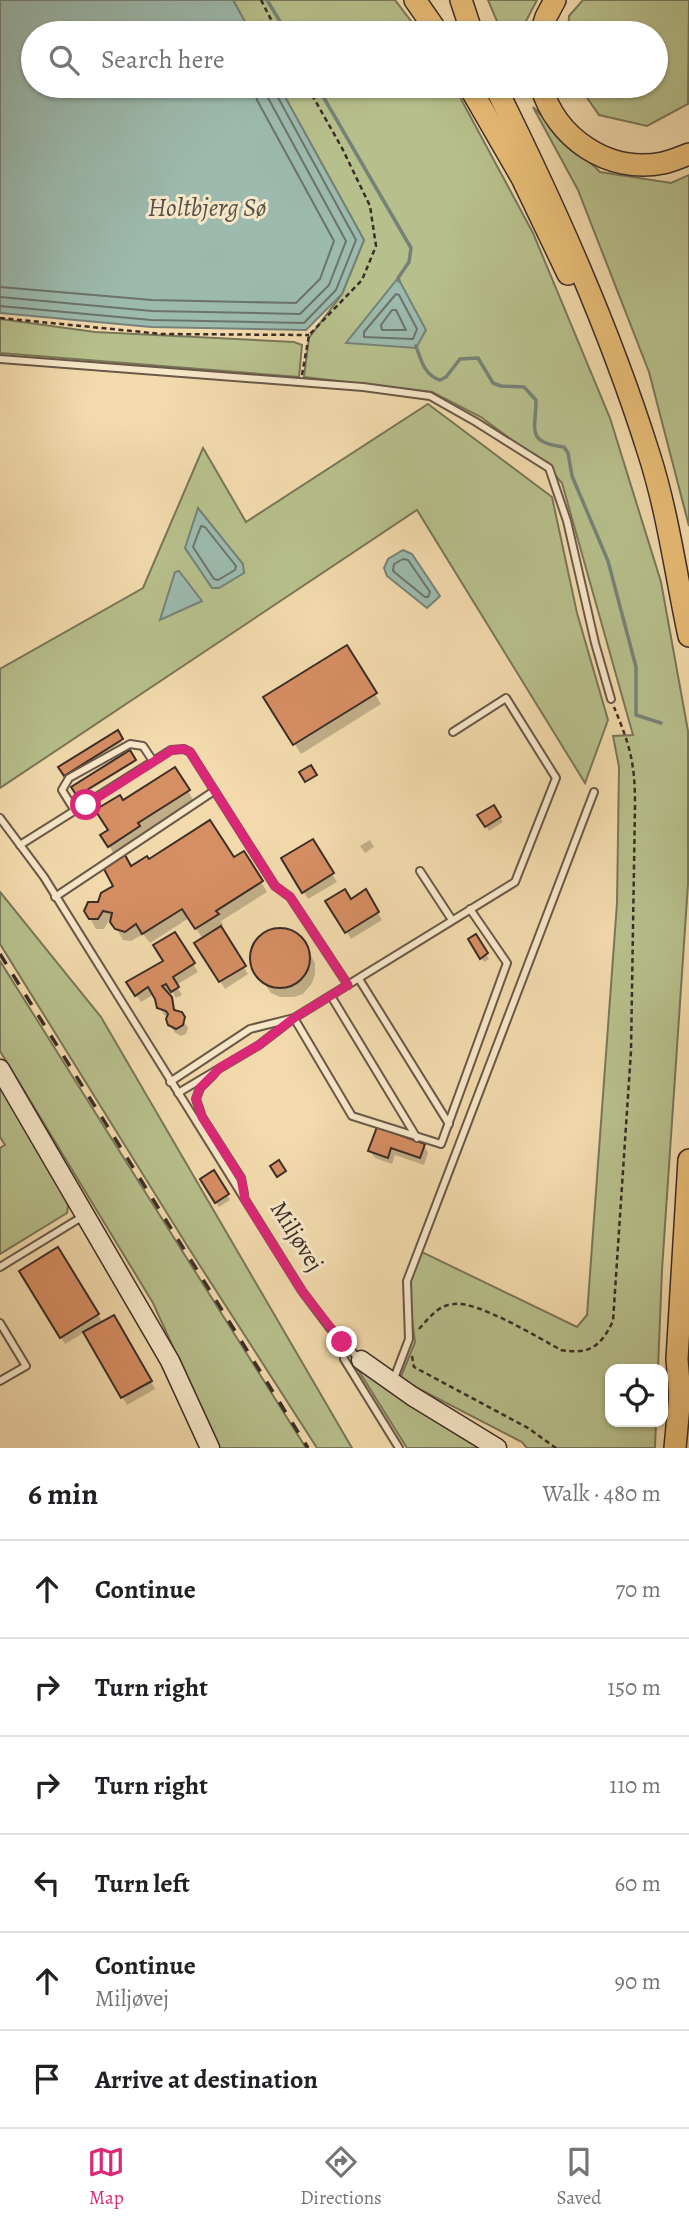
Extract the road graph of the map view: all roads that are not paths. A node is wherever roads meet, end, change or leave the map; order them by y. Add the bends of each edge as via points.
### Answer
1 (415, 0) edge
2 (461, 0) edge
3 (555, 0) edge
4 (430, 21) edge
5 (467, 21) edge
6 (545, 21) edge
7 (476, 98) edge
8 (501, 98) edge
9 (545, 98) edge
10 (689, 154) edge
11 (0, 359) edge
12 (674, 569) junction
13 (689, 636) edge
14 (611, 699) road end
15 (453, 732) dead end
16 (153, 761) junction
17 (214, 791) junction
18 (594, 793) dead end
19 (75, 811) junction
20 (0, 818) edge
21 (20, 845) junction
22 (420, 871) dead end
23 (55, 897) junction
24 (470, 908) junction
25 (452, 920) junction
26 (359, 979) junction
27 (348, 985) junction
28 (331, 996) junction
29 (294, 1018) junction
30 (221, 1067) junction
31 (0, 1069) edge
32 (170, 1082) junction
33 (178, 1093) junction
34 (449, 1124) junction
35 (417, 1139) junction
36 (689, 1160) edge
37 (245, 1200) junction
38 (86, 1214) junction
39 (0, 1267) edge
40 (689, 1284) edge
41 (0, 1322) edge
42 (342, 1342) junction
43 (361, 1360) joint
44 (0, 1381) edge
45 (393, 1383) junction
46 (680, 1396) junction
47 (210, 1448) edge
48 (399, 1448) edge
49 (497, 1448) edge
50 (675, 1448) edge

1 - 4 highway
2 - 5 highway
3 - 6 highway
7 - 12 highway via 522,178 581,301 642,462
8 - 12 highway via 595,301 649,456
9 - 10 highway via 561,127 584,147 607,158 632,164 663,163
11 - 14 lane via 363,387 430,396 477,422 549,468
12 - 13 highway
15 - 24 lane via 506,698 556,778 515,882
16 - 17 lane via 184,749
16 - 19 lane
16 - 19 lane via 143,746 130,744 69,778 62,790
17 - 23 lane
17 - 27 lane via 275,886 290,897
18 - 45 lane via 407,1281 409,1339
19 - 21 lane
20 - 21 lane, Miljøvej
21 - 23 lane, Miljøvej
22 - 25 lane
23 - 32 lane, Miljøvej
24 - 25 lane
24 - 34 lane via 507,963
25 - 26 lane
26 - 27 lane
26 - 34 lane
27 - 28 lane
28 - 29 lane
28 - 35 lane
29 - 30 lane
29 - 32 lane via 250,1029
29 - 35 lane via 352,1116
30 - 33 lane
30 - 37 lane via 200,1088 196,1099 202,1117 241,1178
31 - 38 street
32 - 33 lane, Miljøvej
33 - 37 lane, Miljøvej
34 - 35 lane via 441,1144
36 - 46 highway via 677,1359
37 - 42 lane, Miljøvej via 302,1291
38 - 39 lane
38 - 47 street via 170,1361
40 - 46 highway
41 - 44 lane via 26,1366
42 - 43 lane, Miljøvej
42 - 48 lane via 344,1359
43 - 45 street, Miljøvej
45 - 49 street, Miljøvej
46 - 50 highway

